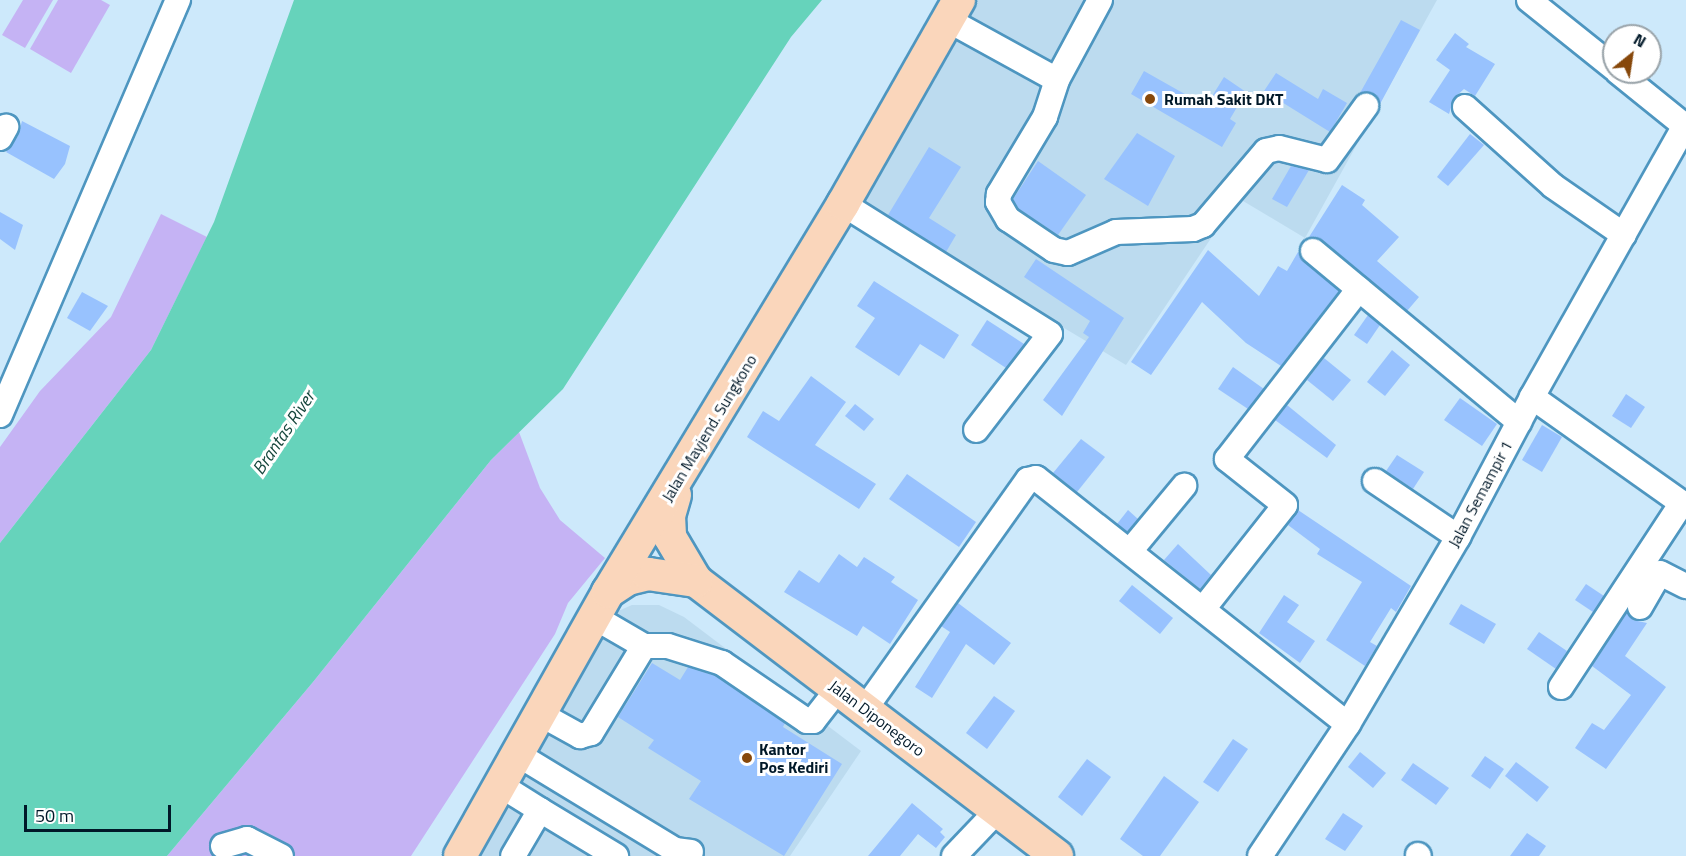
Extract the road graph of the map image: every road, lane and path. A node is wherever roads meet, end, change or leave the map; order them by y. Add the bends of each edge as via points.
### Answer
1 (178, 0) edge
2 (1100, 0) edge
3 (1530, 0) edge
4 (954, 10) edge
5 (1602, 58) edge
6 (1058, 80) junction
7 (1633, 84) edge
8 (1366, 106) dead end
9 (1465, 107) dead end
10 (1685, 125) edge
11 (843, 204) junction
12 (1624, 235) junction
13 (1313, 251) dead end
14 (1359, 289) junction
15 (1532, 397) junction
16 (0, 415) edge
17 (1519, 422) junction
18 (976, 430) dead end
19 (679, 480) junction
20 (1375, 481) dead end
21 (1184, 486) dead end
22 (1684, 505) edge
23 (1458, 537) junction
24 (1130, 551) junction
25 (696, 581) junction
26 (1686, 586) edge
27 (601, 604) junction
28 (1640, 607) dead end
29 (1203, 609) junction
30 (644, 646) junction
31 (1561, 687) dead end
32 (838, 689) junction
33 (865, 709) junction
34 (540, 714) junction
35 (1348, 724) junction
36 (517, 754) junction
37 (500, 785) junction
38 (540, 810) junction
39 (998, 810) junction
40 (223, 846) dead end
41 (691, 852) dead end
42 (281, 856) edge
43 (460, 856) edge
44 (513, 856) edge
45 (616, 856) edge
46 (954, 856) edge
47 (1057, 856) edge
48 (1260, 856) edge

1 - 16 street
2 - 6 street
3 - 5 street
4 - 6 street
4 - 11 main road, Jalan Mayjend. Sungkono
6 - 8 street via 1045,117 998,202 1008,219 1054,250 1068,253 1116,232 1193,229 1203,225 1266,151 1279,148 1326,160
7 - 10 street
9 - 12 street via 1553,186
10 - 12 street, Jalan Semampir 1
11 - 18 street via 1050,334
11 - 19 main road, Jalan Mayjend. Sungkono
12 - 15 street, Jalan Semampir 1
13 - 14 street
14 - 17 street
14 - 29 street via 1227,459 1285,505
15 - 17 street, Jalan Semampir 1
15 - 22 street
17 - 23 street, Jalan Semampir 1
19 - 25 main road, Jalan Diponegoro via 669,516 670,537
19 - 27 main road, Jalan Mayjend. Sungkono
20 - 23 street
21 - 24 street
22 - 31 street
23 - 35 street, Jalan Semampir 1
24 - 29 street
24 - 33 street via 1041,480 1028,480
25 - 27 main road, Jalan Diponegoro via 648,574 628,579
25 - 32 main road, Jalan Diponegoro
26 - 28 street via 1659,573
27 - 30 street
27 - 34 main road, Jalan Mayjend. Sungkono
29 - 35 street
30 - 32 street via 668,646 704,654 811,722
30 - 34 street via 591,733 580,736
32 - 33 main road, Jalan Diponegoro
33 - 39 main road, Jalan Diponegoro
34 - 36 main road, Jalan Mayjend. Sungkono
35 - 48 street, Jalan Semampir 1
36 - 37 main road, Jalan Mayjend. Sungkono
36 - 41 street via 675,850
37 - 38 street
37 - 43 main road, Jalan Mayjend. Sungkono
38 - 44 street
38 - 45 street
39 - 46 street
39 - 47 main road, Jalan Diponegoro
40 - 42 street via 247,839

